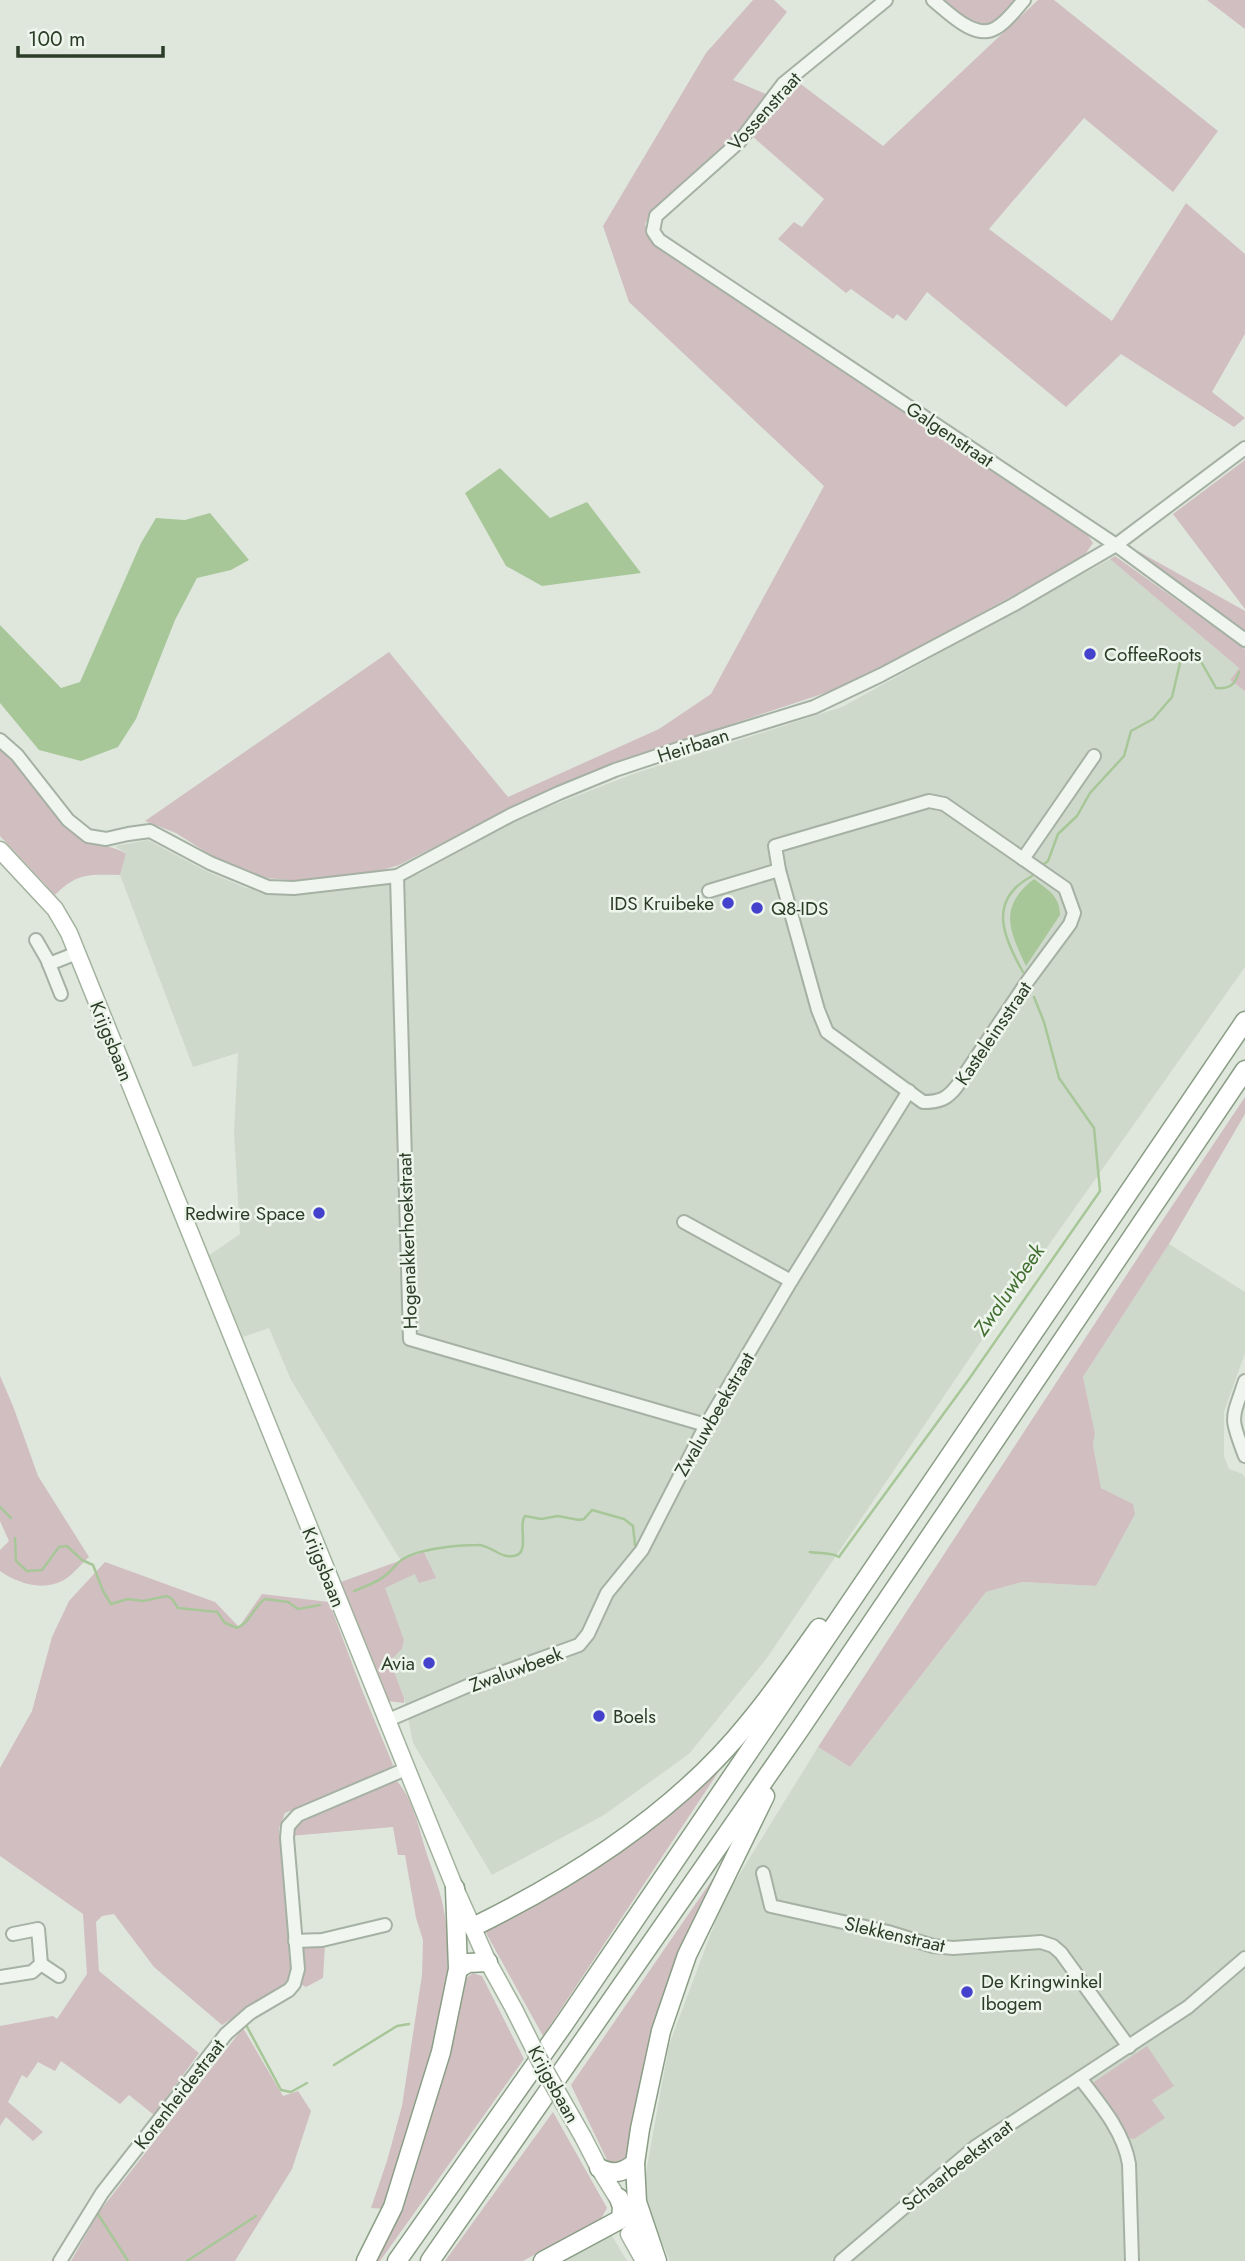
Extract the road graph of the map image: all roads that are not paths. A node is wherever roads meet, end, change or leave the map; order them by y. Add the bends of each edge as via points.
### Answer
1 (886, 0) edge
2 (933, 0) edge
3 (1024, 0) edge
4 (653, 231) joint
5 (1245, 448) edge
6 (1116, 545) junction
7 (1245, 639) edge
8 (0, 740) edge
9 (1094, 756) dead end
10 (0, 850) edge
11 (1023, 859) junction
12 (779, 870) junction
13 (397, 876) junction
14 (709, 891) dead end
15 (36, 940) dead end
16 (77, 953) junction
17 (49, 964) junction
18 (61, 994) dead end
19 (1245, 1021) edge
20 (1245, 1070) edge
21 (909, 1091) junction
22 (684, 1222) dead end
23 (791, 1281) junction
24 (1245, 1381) edge
25 (706, 1424) junction
26 (1245, 1456) edge
27 (642, 1550) joint
28 (851, 1601) junction
29 (386, 1721) junction
30 (800, 1729) junction
31 (406, 1769) junction
32 (763, 1873) dead end
33 (454, 1888) junction
34 (385, 1925) dead end
35 (473, 1927) junction
36 (13, 1934) dead end
37 (295, 1941) junction
38 (1245, 1958) edge
39 (488, 1962) junction
40 (41, 1964) junction
41 (458, 1969) junction
42 (58, 1976) dead end
43 (0, 1977) edge
44 (1129, 2048) junction
45 (1080, 2078) junction
46 (635, 2163) junction
47 (599, 2168) junction
48 (619, 2198) junction
49 (621, 2219) junction
50 (60, 2261) edge
51 (366, 2261) edge
52 (397, 2261) edge
53 (430, 2261) edge
54 (543, 2261) edge
55 (644, 2261) edge
56 (656, 2261) edge
57 (841, 2261) edge
58 (1132, 2261) edge

1 - 4 street, Vossenstraat via 783,84 740,141 656,216
2 - 3 street via 969,27 990,30
4 - 6 street, Galgenstraat via 659,240
5 - 6 street
6 - 7 street
6 - 13 street, Heirbaan via 949,640 814,707 665,753 570,789
8 - 13 street, Heirbaan via 17,754 68,820 88,836 106,839 150,831 268,887
9 - 11 street
10 - 16 main road, Krijgsbaan via 55,909
11 - 12 street, Kasteleinsstraat via 944,804 929,801 775,846
11 - 21 street, Kasteleinsstraat via 1065,888 1074,913 1070,925 948,1098 923,1102
12 - 14 street
12 - 21 street, Kasteleinsstraat via 827,1032
13 - 25 street, Hogenakkerhoekstraat via 410,1339
15 - 17 street, Krijgsbaan
16 - 17 street
16 - 29 main road, Krijgsbaan
17 - 18 street, Krijgsbaan
19 - 28 highway
20 - 30 highway
21 - 23 street, Zwaluwbeekstraat
22 - 23 street
23 - 25 street, Zwaluwbeekstraat
24 - 26 street via 1232,1416
25 - 27 street, Zwaluwbeekstraat
27 - 29 street, Zwaluwbeek via 607,1593 579,1645
28 - 35 highway via 824,1622 722,1752 661,1809 612,1847
28 - 52 highway
29 - 31 main road, Krijgsbaan
30 - 46 highway via 687,1955 661,2031
30 - 53 highway
31 - 33 main road, Krijgsbaan
31 - 37 street, Korenheidestraat via 290,1821 286,1838
32 - 44 street, Slekkenstraat via 771,1906 933,1946 1041,1942 1053,1946
33 - 35 main road, Krijgsbaan
33 - 41 highway
34 - 37 street via 322,1940
35 - 39 main road, Krijgsbaan
36 - 40 street via 38,1929
37 - 50 street, Korenheidestraat via 298,1969 294,1984 226,2034 102,2193
38 - 44 street, Schaarbeekstraat via 1188,2007
39 - 41 highway via 468,1963
39 - 47 main road, Krijgsbaan, bridge
40 - 42 street
40 - 43 street via 32,1972
41 - 51 highway via 422,2115 393,2207
44 - 45 street, Schaarbeekstraat
45 - 57 street, Schaarbeekstraat via 975,2147
45 - 58 street via 1127,2150
46 - 47 highway via 615,2173
46 - 56 highway via 637,2202
47 - 48 main road, Krijgsbaan
47 - 49 main road, Krijgsbaan
48 - 49 highway
48 - 56 main road, Krijgsbaan
49 - 54 highway
49 - 55 main road, Krijgsbaan

